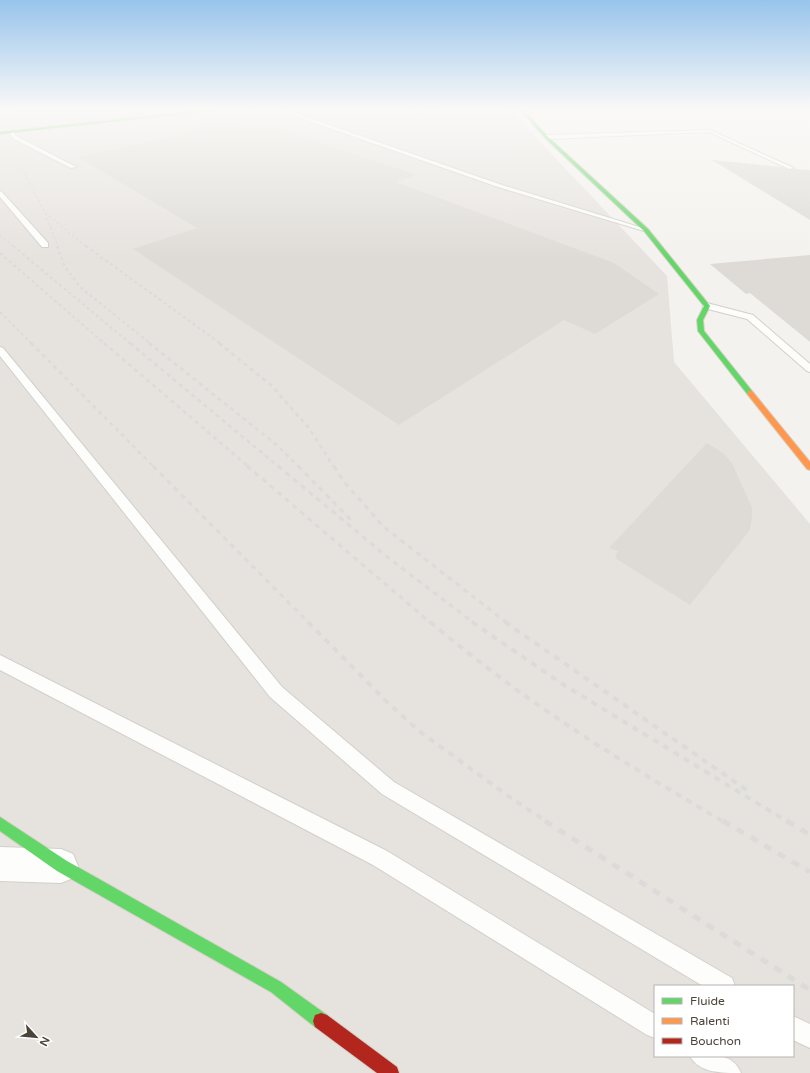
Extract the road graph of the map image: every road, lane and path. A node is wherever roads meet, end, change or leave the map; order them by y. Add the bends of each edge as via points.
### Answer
1 (57, 159) edge
2 (422, 159) edge
3 (570, 159) edge
4 (771, 159) edge
5 (73, 167) dead end
6 (791, 168) dead end
7 (0, 193) edge
8 (646, 230) junction
9 (44, 245) dead end
10 (707, 306) junction
11 (0, 350) edge
12 (810, 369) edge
13 (810, 467) edge
14 (0, 662) edge
15 (0, 823) edge
16 (0, 864) edge
17 (62, 866) junction
18 (722, 985) edge
19 (654, 1026) edge
20 (794, 1028) edge
21 (810, 1037) edge
22 (704, 1057) edge
23 (391, 1073) edge
24 (729, 1073) edge

1 - 5 lane
2 - 8 lane via 500,186
3 - 8 street
4 - 6 lane
7 - 9 lane
8 - 10 street
10 - 12 lane via 750,317
10 - 13 street via 700,320 701,331
11 - 18 lane via 282,697 388,788
14 - 19 lane via 380,858
15 - 17 street
16 - 17 street
17 - 23 street via 276,987
20 - 21 lane
22 - 24 lane

